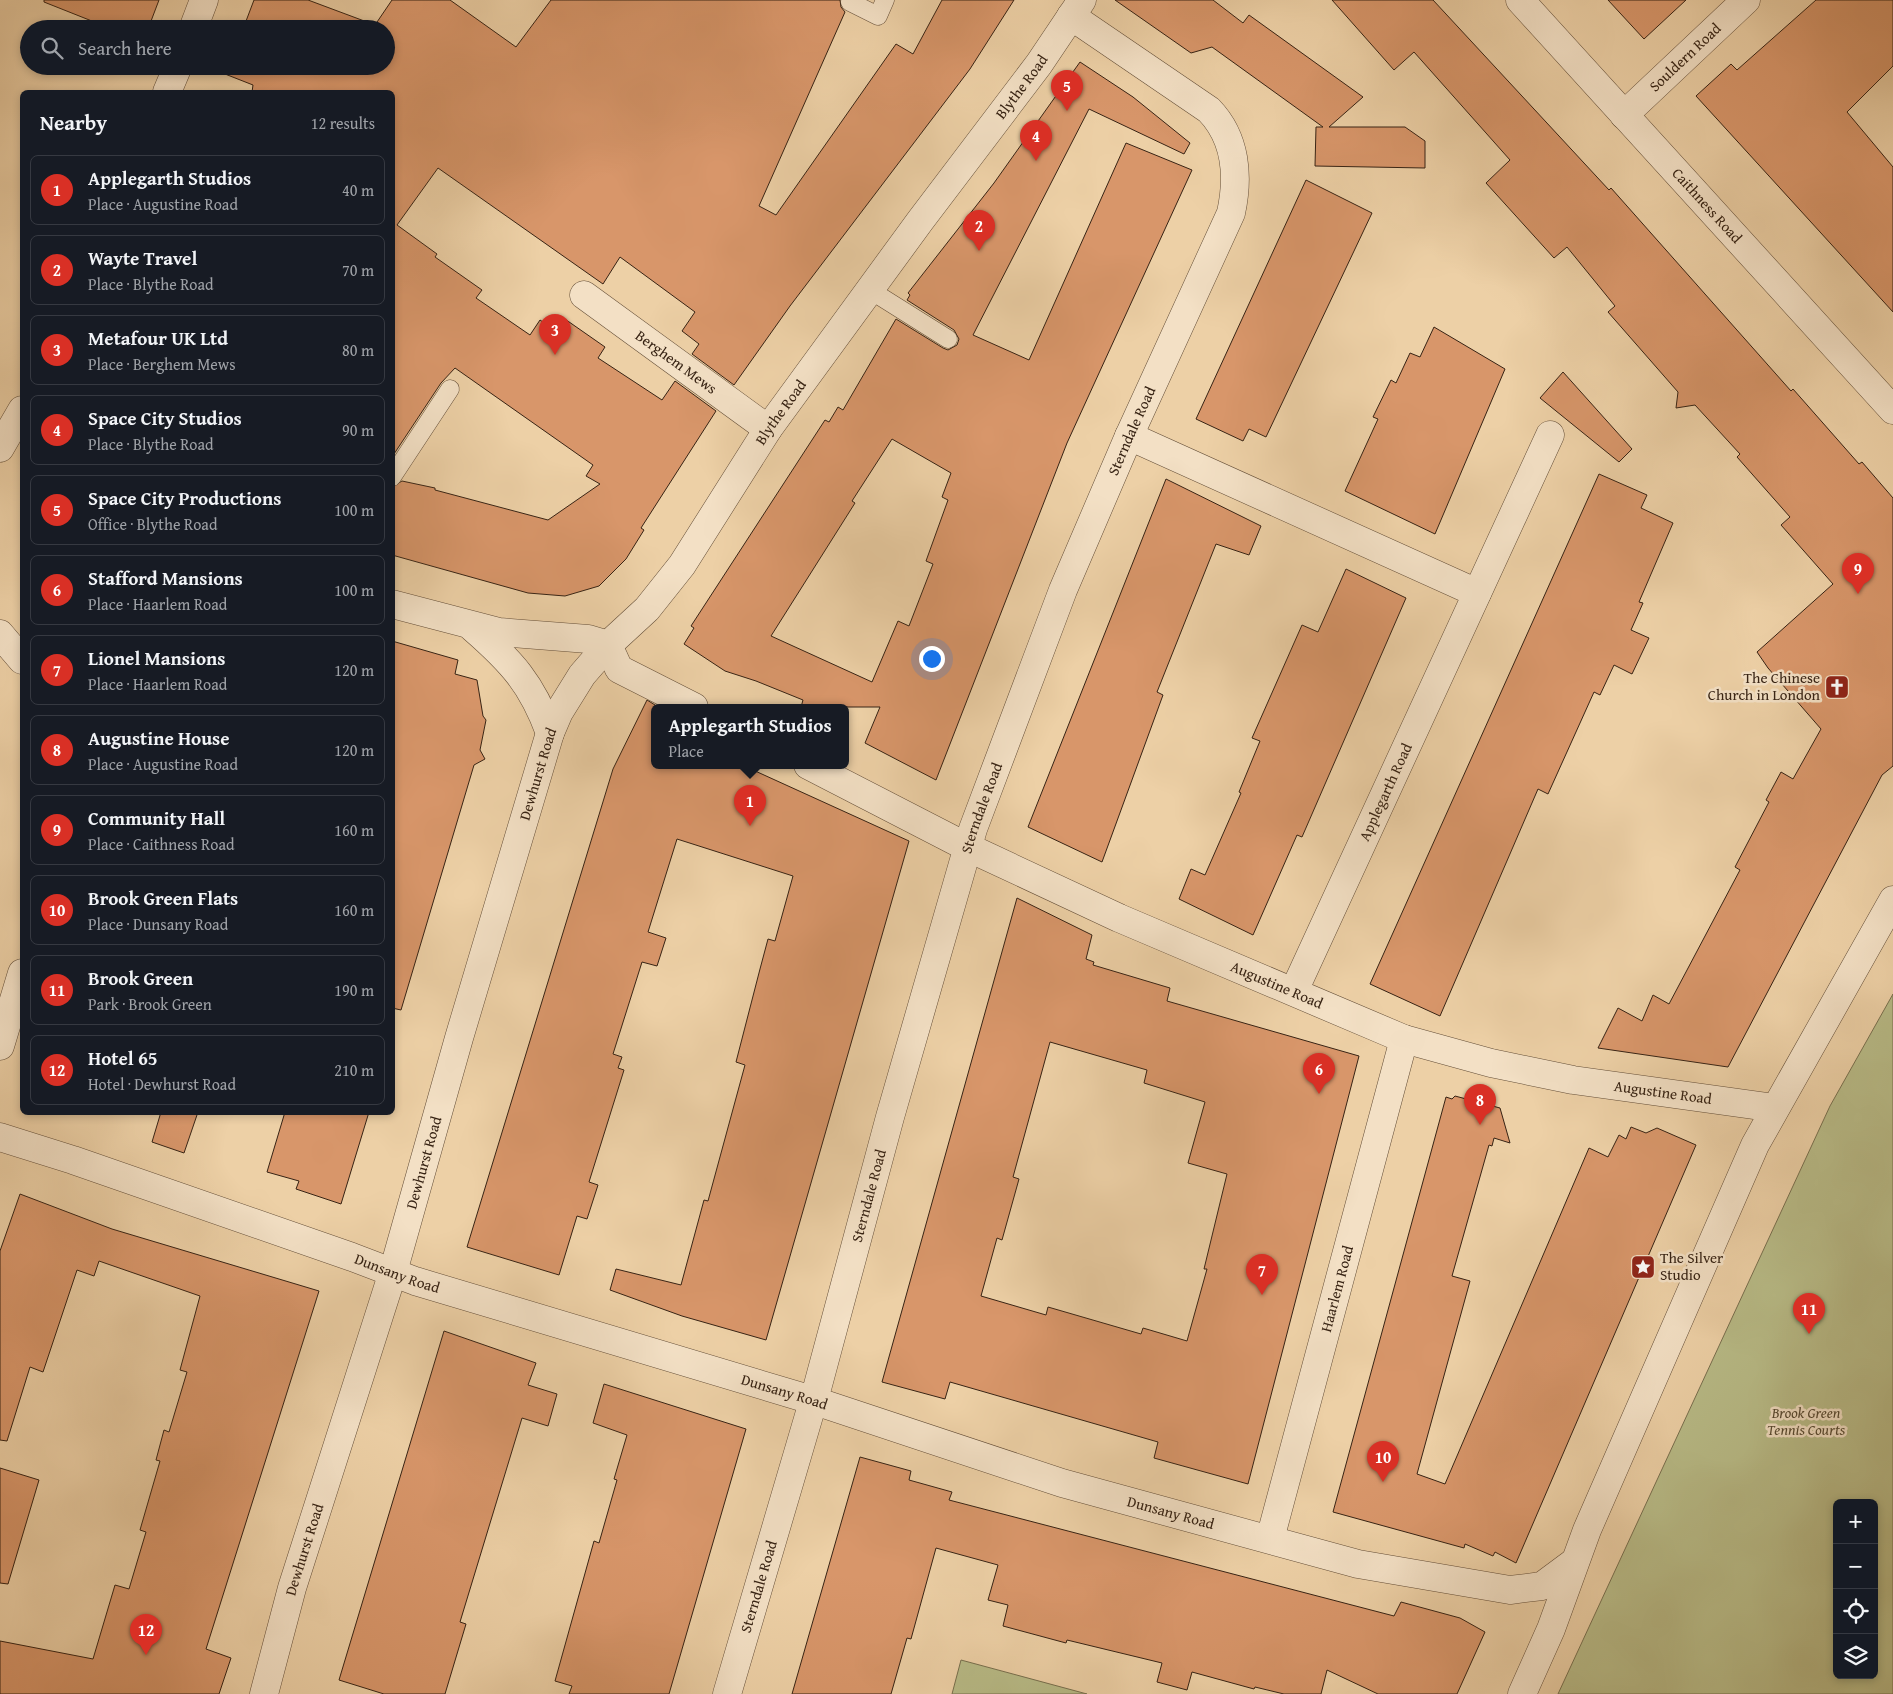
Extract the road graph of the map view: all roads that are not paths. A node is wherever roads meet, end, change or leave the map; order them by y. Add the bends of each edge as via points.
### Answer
1 (204, 0) edge
2 (885, 0) edge
3 (1520, 0) edge
4 (1746, 0) edge
5 (850, 2) dead end
6 (1076, 8) edge
7 (196, 20) edge
8 (174, 75) edge
9 (168, 90) edge
10 (1624, 115) junction
11 (870, 290) junction
12 (584, 295) dead end
13 (948, 339) dead end
14 (450, 389) dead end
15 (1893, 410) edge
16 (20, 413) edge
17 (768, 430) junction
18 (1550, 435) dead end
19 (1129, 436) junction
20 (0, 448) edge
21 (395, 472) edge
22 (1477, 593) junction
23 (395, 605) edge
24 (472, 627) junction
25 (0, 634) edge
26 (608, 645) junction
27 (20, 658) edge
28 (688, 704) edge
29 (550, 733) junction
30 (816, 769) edge
31 (967, 847) junction
32 (1893, 900) edge
33 (20, 980) edge
34 (1294, 991) junction
35 (1404, 1039) junction
36 (0, 1046) edge
37 (1775, 1108) junction
38 (0, 1137) edge
39 (393, 1272) junction
40 (812, 1400) junction
41 (1270, 1539) junction
42 (1574, 1563) junction
43 (264, 1694) edge
44 (727, 1694) edge
45 (1522, 1694) edge

1 - 7 street
2 - 5 lane via 878,16
3 - 10 street, Caithness Road
4 - 10 street, Souldern Road
6 - 11 street, Blythe Road via 1033,72
6 - 19 street, Sterndale Road via 1209,110 1221,123 1229,141 1234,167 1236,190 1231,213
8 - 9 street
10 - 15 street, Caithness Road
11 - 13 lane
11 - 17 street, Blythe Road
12 - 17 street, Berghem Mews
14 - 21 lane
16 - 20 street
17 - 26 street, Blythe Road via 682,565 647,609
18 - 22 street, Applegarth Road
19 - 22 street
19 - 31 street, Sterndale Road via 1064,590
22 - 34 street, Applegarth Road
23 - 24 street
24 - 26 street via 588,639
24 - 29 street via 513,665 528,684
25 - 27 street
26 - 28 street via 619,670
26 - 29 street, Dewhurst Road via 582,675
29 - 39 street, Dewhurst Road
30 - 31 street, Augustine Road
31 - 34 street, Augustine Road via 1119,918
31 - 40 street, Sterndale Road
32 - 37 street
33 - 36 street
34 - 35 street, Augustine Road
35 - 37 street, Augustine Road via 1491,1063 1573,1080
35 - 41 street, Haarlem Road
37 - 42 street via 1755,1145
38 - 39 street, Dunsany Road
39 - 40 street, Dunsany Road via 415,1282
39 - 43 street, Dewhurst Road via 292,1588
40 - 41 street, Dunsany Road via 1062,1483
40 - 44 street, Sterndale Road
41 - 42 street, Dunsany Road via 1358,1564 1510,1590 1542,1586
42 - 45 street via 1551,1629

